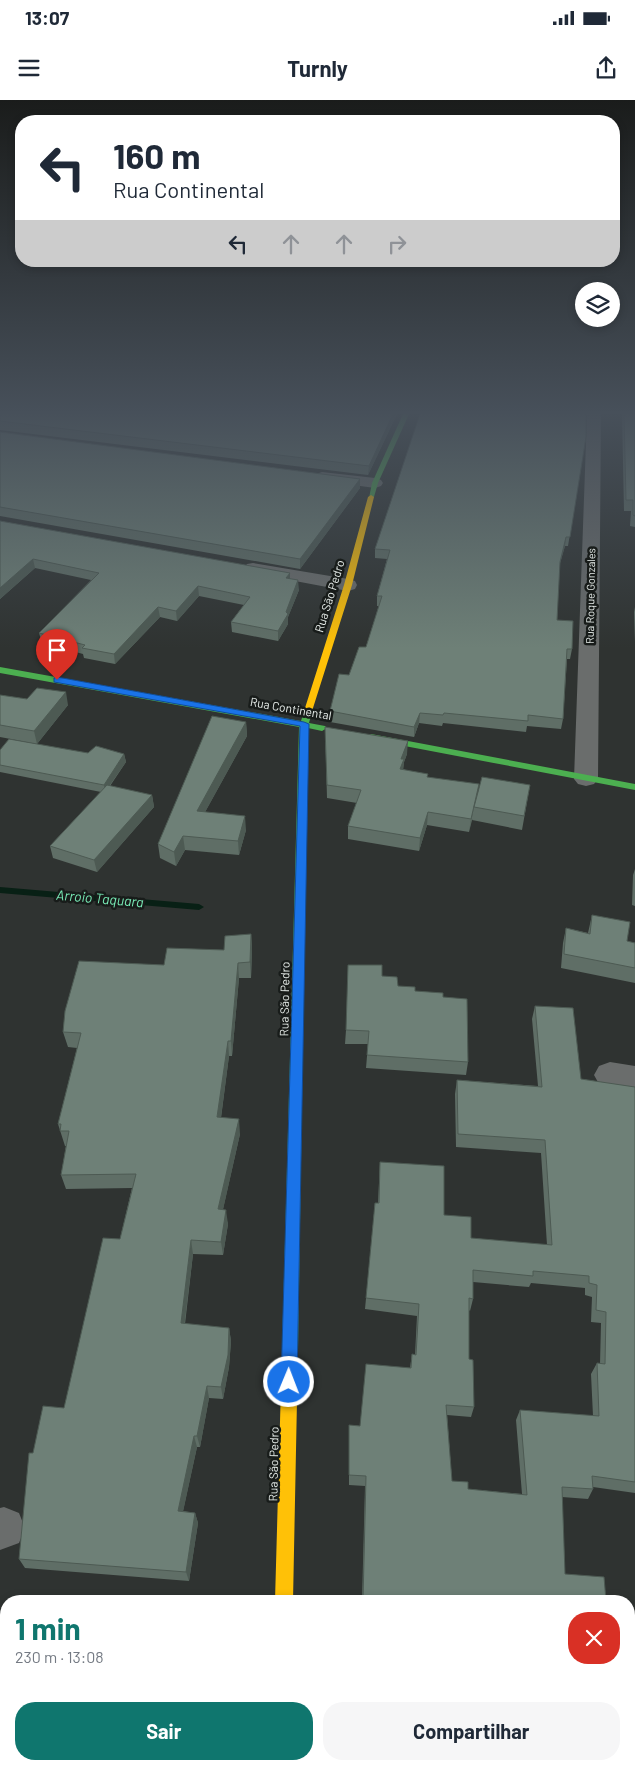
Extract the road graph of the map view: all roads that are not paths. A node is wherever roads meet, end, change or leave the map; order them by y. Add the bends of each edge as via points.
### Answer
1 (374, 492) edge
2 (592, 492) edge
3 (232, 564) edge
4 (348, 585) junction
5 (0, 670) edge
6 (304, 724) junction
7 (337, 730) edge
8 (364, 736) edge
9 (586, 779) junction
10 (635, 787) edge
11 (284, 1595) edge

1 - 4 street, Rua São Pedro
2 - 9 street, Rua Roque Gonzales
3 - 4 street
4 - 6 street, Rua São Pedro
5 - 6 street, Rua Continental
6 - 7 street, Rua Continental
6 - 11 street, Rua São Pedro
8 - 9 street
9 - 10 street

